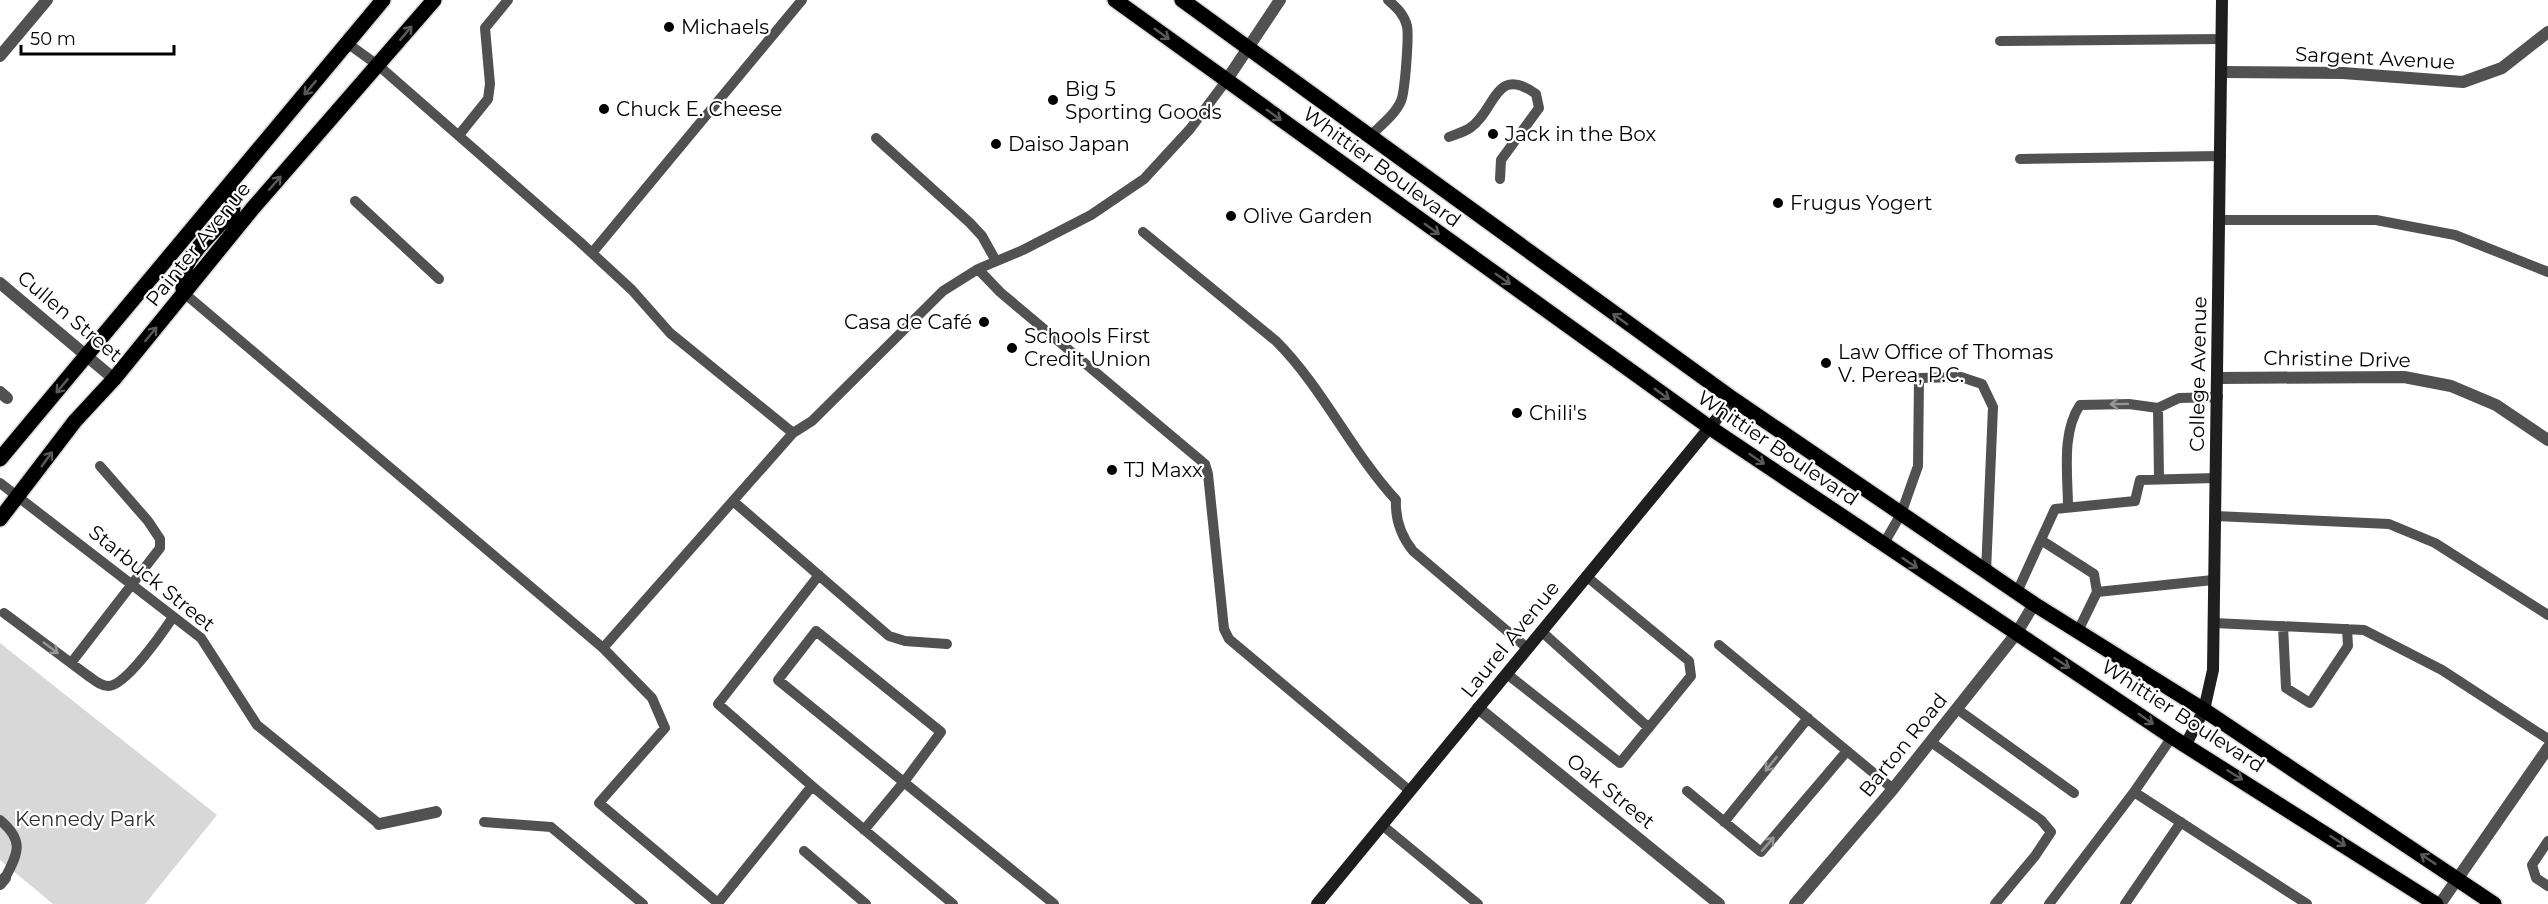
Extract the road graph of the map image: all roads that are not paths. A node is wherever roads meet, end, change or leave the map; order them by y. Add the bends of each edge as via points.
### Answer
1 (47, 0) edge
2 (383, 0) edge
3 (434, 0) edge
4 (508, 0) edge
5 (802, 0) edge
6 (1115, 0) edge
7 (1182, 0) edge
8 (1280, 0) edge
9 (1388, 0) edge
10 (2222, 0) edge
11 (2548, 32) edge
12 (2222, 39) junction
13 (2000, 41) dead end
14 (347, 42) junction
15 (1248, 49) junction
16 (0, 56) edge
17 (379, 66) junction
18 (2222, 72) junction
19 (1226, 81) junction
20 (459, 135) junction
21 (1369, 137) junction
22 (1449, 137) dead end
23 (876, 138) dead end
24 (2221, 156) junction
25 (2020, 159) dead end
26 (1500, 179) dead end
27 (230, 184) junction
28 (355, 201) dead end
29 (2220, 220) junction
30 (1143, 232) dead end
31 (592, 253) junction
32 (996, 261) junction
33 (978, 269) junction
34 (2548, 272) edge
35 (438, 279) dead end
36 (0, 283) edge
37 (184, 293) junction
38 (88, 355) junction
39 (2218, 378) junction
40 (114, 379) junction
41 (2218, 398) junction
42 (1733, 399) junction
43 (2158, 408) junction
44 (1709, 427) junction
45 (794, 433) junction
46 (2548, 440) edge
47 (0, 459) edge
48 (100, 466) dead end
49 (2216, 478) junction
50 (2158, 479) junction
51 (0, 483) edge
52 (19, 497) junction
53 (733, 501) junction
54 (2068, 508) junction
55 (1901, 514) junction
56 (2215, 516) junction
57 (0, 519) edge
58 (2041, 540) junction
59 (1883, 544) junction
60 (1986, 572) junction
61 (819, 575) junction
62 (1586, 576) junction
63 (2213, 580) junction
64 (132, 585) junction
65 (2017, 592) junction
66 (2097, 592) junction
67 (2034, 604) junction
68 (4, 613) dead end
69 (2548, 615) edge
70 (173, 617) junction
71 (2214, 623) junction
72 (2283, 626) junction
73 (2347, 629) junction
74 (1541, 631) junction
75 (2078, 632) junction
76 (2016, 634) junction
77 (947, 644) dead end
78 (1719, 645) dead end
79 (603, 648) junction
80 (1527, 648) junction
81 (71, 663) junction
82 (1507, 674) junction
83 (1478, 708) junction
84 (1957, 709) junction
85 (2204, 710) junction
86 (1808, 718) junction
87 (1649, 728) junction
88 (2548, 739) edge
89 (2179, 741) junction
90 (1931, 742) junction
91 (2548, 748) edge
92 (1847, 751) junction
93 (904, 782) junction
94 (812, 786) junction
95 (1893, 789) junction
96 (1410, 791) junction
97 (1687, 791) dead end
98 (2134, 792) junction
99 (2074, 793) dead end
100 (436, 812) dead end
101 (0, 820) edge
102 (483, 822) dead end
103 (1724, 822) junction
104 (2181, 822) junction
105 (379, 824) joint
106 (1382, 825) junction
107 (864, 830) junction
108 (2548, 842) edge
109 (804, 851) dead end
110 (2458, 879) junction
111 (2, 881) edge
112 (2548, 886) edge
113 (643, 904) edge
114 (866, 904) edge
115 (953, 904) edge
116 (1054, 904) edge
117 (1317, 904) edge
118 (1478, 904) edge
119 (1719, 904) edge
120 (1794, 904) edge
121 (1995, 904) edge
122 (2049, 904) edge
123 (2125, 904) edge
124 (2307, 904) edge
125 (2438, 904) edge
126 (2494, 904) edge

1 - 16 street
2 - 14 main road, Painter Avenue
17 -> 3 main road, Painter Avenue
4 - 20 lane via 485,28 488,99
5 - 31 lane
6 -> 19 main road, Whittier Boulevard
7 - 15 main road, Whittier Boulevard
8 - 15 street
9 - 21 lane via 1401,10 1407,27 1404,88 1396,109
10 - 12 street, College Avenue
11 - 18 street, Sargent Avenue via 2502,68 2463,82 2343,73
12 - 13 lane
12 - 18 street, College Avenue
14 - 17 lane
14 -> 27 main road, Painter Avenue
15 - 19 street
15 - 21 main road, Whittier Boulevard
17 - 20 lane
37 -> 17 main road, Painter Avenue via 253,208
18 - 24 street, College Avenue
19 - 32 lane via 1190,129 1144,179 1091,215
19 -> 44 main road, Whittier Boulevard
20 - 31 lane
42 -> 21 main road, Whittier Boulevard
22 - 26 lane via 1472,127 1501,88 1523,85 1536,94 1539,108 1501,160
23 - 32 lane via 970,223
24 - 25 lane
24 - 29 street, College Avenue
27 - 37 main road via 233,209 185,268 181,284
27 - 38 main road, Painter Avenue
28 - 35 lane
29 - 34 lane via 2376,220 2455,235
29 - 39 street, College Avenue
30 - 80 lane via 1276,341 1296,362 1374,477 1396,500 1395,517 1406,543
31 - 45 lane via 670,333
32 - 33 lane
33 - 45 lane via 943,291 812,421
33 - 96 lane via 1000,292 1205,464 1224,629 1229,639
36 - 38 street, Cullen Street
40 -> 37 main road, Painter Avenue
37 - 79 lane
38 - 40 street, Cullen Street
38 -> 47 main road, Painter Avenue
39 - 41 street, College Avenue
39 - 46 street, Christine Drive via 2404,377 2451,386 2496,405
52 -> 40 main road, Painter Avenue via 75,421
41 - 43 lane via 2179,398
41 - 49 street, College Avenue
42 - 44 street, Laurel Avenue
42 - 55 main road, Whittier Boulevard
43 - 50 lane
43 -> 54 lane via 2080,405 2072,417 2067,452
44 -> 59 main road, Whittier Boulevard
44 - 62 street, Laurel Avenue
45 - 53 lane
48 - 64 lane via 160,539 160,548
49 - 50 lane
49 - 56 street, College Avenue
50 - 54 lane via 2140,480 2135,501
51 - 52 lane, Starbuck Street
52 - 57 main road, Painter Avenue
52 - 64 lane, Starbuck Street
53 - 61 lane
53 - 79 lane
54 - 58 lane via 2055,509
55 - 59 lane
55 - 60 main road, Whittier Boulevard
55 - 60 lane via 1918,466 1918,378 1961,377 1983,384 1993,407
56 - 63 street, College Avenue
56 - 69 lane via 2389,524 2435,543
58 - 65 lane
58 - 66 lane via 2094,574
59 -> 76 main road, Whittier Boulevard
60 - 65 main road, Whittier Boulevard
61 - 77 lane via 889,636
61 - 94 lane via 718,704
62 - 74 street, Laurel Avenue
62 - 87 lane via 1689,661 1691,676
63 - 66 lane
63 - 71 street, College Avenue
64 - 70 lane, Starbuck Street
64 - 81 lane
65 - 67 main road, Whittier Boulevard
66 - 75 lane
67 - 75 main road, Whittier Boulevard
67 - 76 street, Barton Road
68 -> 81 lane
70 - 81 lane via 119,682 109,687
70 - 105 lane, Starbuck Street via 201,638 257,724
71 - 72 lane
71 - 85 street, College Avenue via 2213,670
72 - 73 lane
72 - 73 lane via 2286,688 2310,703 2348,646
73 - 88 lane via 2364,630 2442,670
74 - 80 street, Laurel Avenue
74 - 87 lane
75 - 85 main road, Whittier Boulevard
76 - 84 street, Barton Road
76 -> 89 main road, Whittier Boulevard
78 - 86 lane
79 - 94 lane via 652,698 665,728 599,803 718,903
80 - 82 street, Laurel Avenue
82 - 83 street, Laurel Avenue
82 - 87 lane via 1620,763
83 - 96 street, Laurel Avenue
83 - 119 street, Oak Street
84 - 90 street, Barton Road
84 - 99 lane
85 - 89 street, College Avenue
110 -> 85 main road, Whittier Boulevard
86 - 92 lane
86 -> 103 lane
89 - 98 lane
89 -> 125 main road, Whittier Boulevard
90 - 95 street, Barton Road
90 - 121 lane via 2041,820 2051,832
91 - 110 street
92 - 95 lane
103 -> 92 lane via 1761,852
93 - 93 lane via 778,680 816,631 941,732
93 - 107 lane
93 - 116 lane
94 - 107 lane
95 - 120 street, Barton Road
96 - 106 street, Laurel Avenue
97 - 103 lane
98 - 104 lane
98 - 122 lane
100 - 105 street, Starbuck Street
101 - 111 lane via 17,839 14,861
102 - 113 lane via 551,828
104 - 123 lane
104 - 124 lane
106 - 117 street, Laurel Avenue
106 - 118 lane
107 - 115 lane
108 - 112 lane via 2532,864 2536,878
109 - 114 lane
110 - 125 street
110 - 126 main road, Whittier Boulevard

